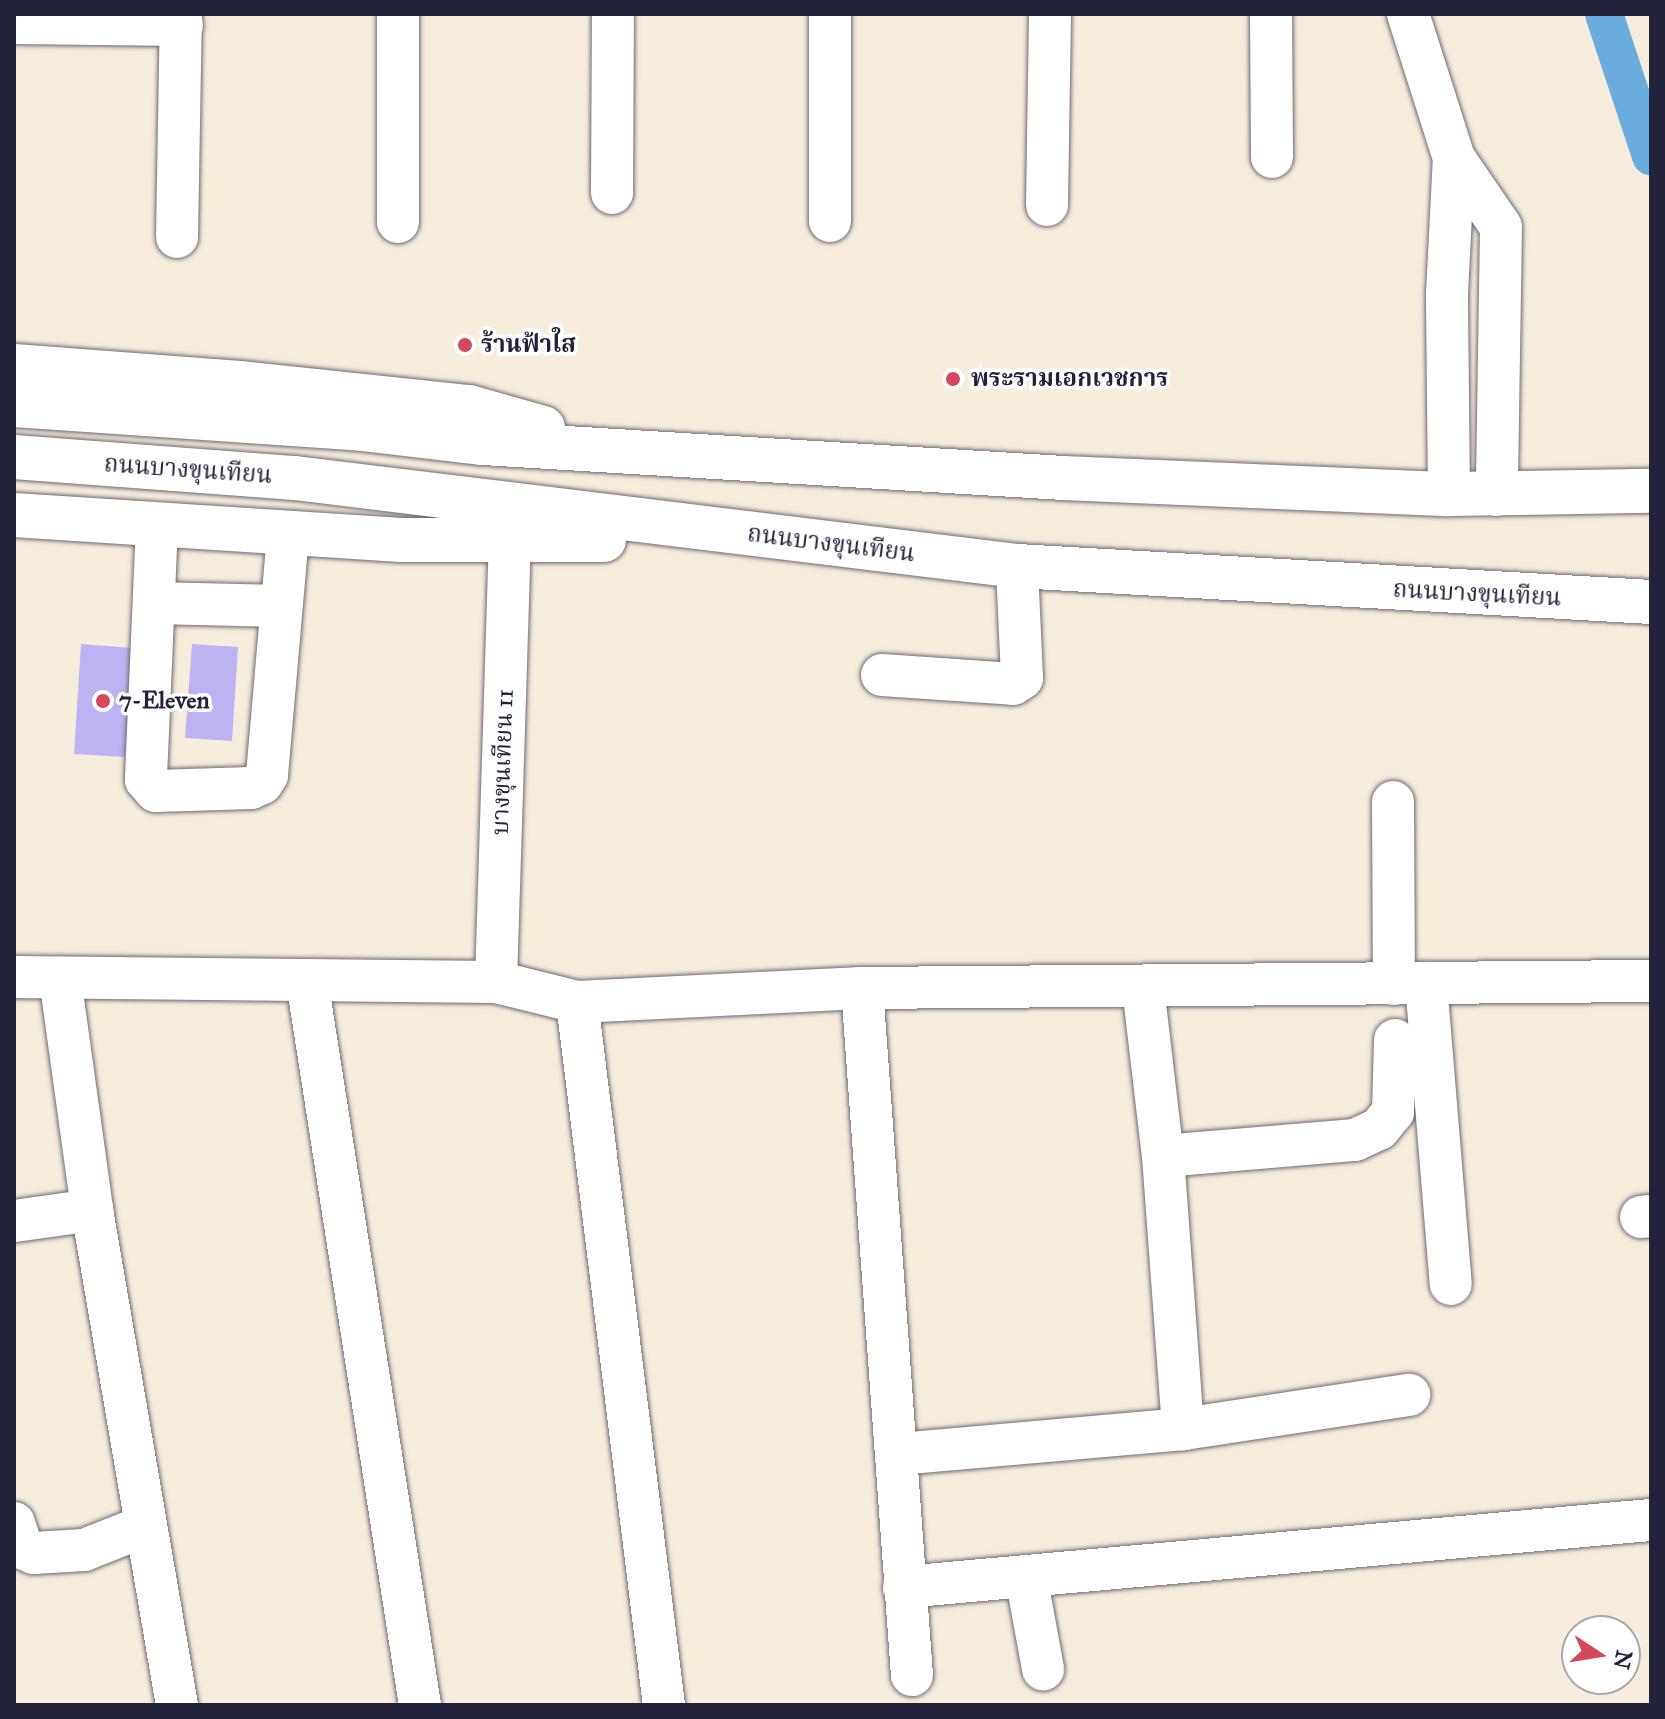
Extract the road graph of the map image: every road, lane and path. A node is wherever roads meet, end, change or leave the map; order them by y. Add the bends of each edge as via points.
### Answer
1 (398, 14) edge
2 (613, 14) edge
3 (830, 14) edge
4 (1050, 14) edge
5 (1271, 14) edge
6 (1408, 14) edge
7 (182, 19) edge
8 (14, 23) edge
9 (1272, 157) dead end
10 (1454, 158) junction
11 (612, 193) dead end
12 (1047, 205) dead end
13 (830, 221) dead end
14 (398, 222) dead end
15 (177, 237) dead end
16 (14, 366) edge
17 (14, 405) edge
18 (619, 449) junction
19 (14, 457) edge
20 (1651, 491) edge
21 (1449, 494) junction
22 (1497, 495) junction
23 (14, 515) edge
24 (157, 525) junction
25 (288, 533) junction
26 (771, 536) junction
27 (510, 542) junction
28 (1017, 566) junction
29 (1651, 602) edge
30 (154, 603) junction
31 (281, 606) junction
32 (882, 675) dead end
33 (1393, 802) dead end
34 (14, 977) edge
35 (60, 978) junction
36 (307, 981) junction
37 (1651, 981) edge
38 (496, 982) junction
39 (1410, 983) junction
40 (1143, 987) junction
41 (862, 988) junction
42 (577, 1002) junction
43 (1395, 1040) dead end
44 (1163, 1156) junction
45 (92, 1210) junction
46 (14, 1221) edge
47 (1451, 1284) dead end
48 (1409, 1395) dead end
49 (1183, 1429) junction
50 (898, 1454) junction
51 (1651, 1520) edge
52 (14, 1523) edge
53 (145, 1526) junction
54 (1026, 1576) junction
55 (904, 1587) junction
56 (1043, 1669) dead end
57 (912, 1675) dead end
58 (177, 1705) edge
59 (420, 1705) edge
60 (664, 1705) edge

1 - 14 street
2 - 11 street
3 - 13 street
4 - 12 street
5 - 9 street
6 - 10 street
7 - 8 street
7 - 15 street
10 - 21 street via 1447,294
10 - 22 street via 1501,227
16 - 18 main road via 469,407
17 - 18 main road
18 - 21 main road via 1063,478
19 - 26 main road, ถนนบางขุนเทียน via 295,478
20 - 22 main road
21 - 22 main road
23 - 24 main road
24 - 25 main road
24 - 30 street
25 - 27 main road
25 - 31 street
26 - 27 main road
26 - 28 main road, ถนนบางขุนเทียน
27 - 38 street, บางขุนเทียน 11
28 - 29 main road, ถนนบางขุนเทียน
28 - 32 street via 1022,678 1013,684
30 - 31 street
30 - 31 street via 146,780 156,791 251,788 262,783 267,775
33 - 39 street
34 - 35 street
35 - 36 street
35 - 45 street
36 - 38 street
36 - 59 street
37 - 39 street
38 - 42 street
39 - 40 street
39 - 47 street
40 - 41 street
40 - 44 street
41 - 42 street
41 - 50 street
42 - 60 street
43 - 44 street via 1393,1112 1379,1129 1355,1140
44 - 49 street
45 - 46 street
45 - 53 street
48 - 49 street
49 - 50 street
50 - 55 street
51 - 54 street
52 - 53 street via 22,1548 34,1553 84,1550
53 - 58 street
54 - 55 street
54 - 56 street
55 - 57 street

